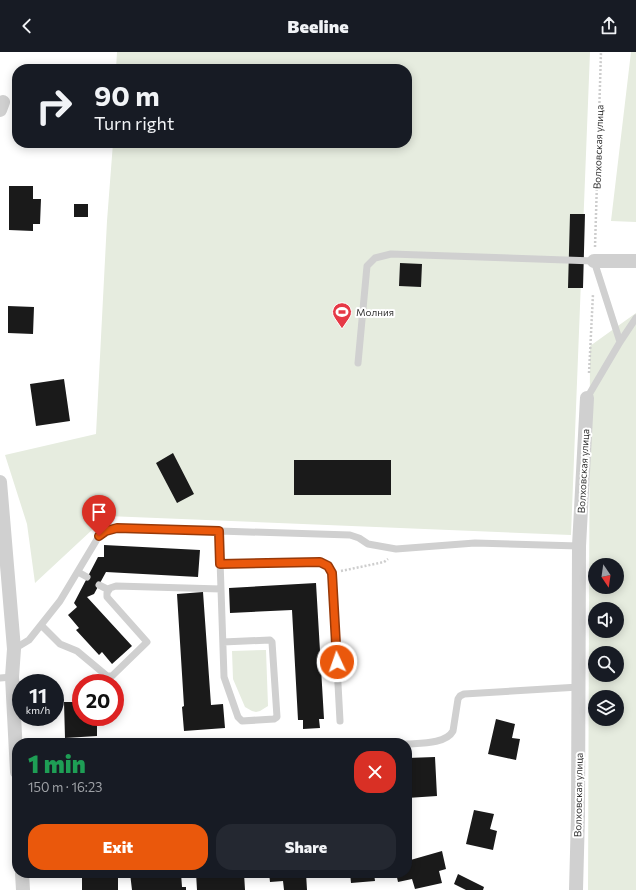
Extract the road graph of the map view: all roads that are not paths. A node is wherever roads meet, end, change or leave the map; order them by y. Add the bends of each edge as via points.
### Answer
1 (594, 261) junction
2 (636, 261) edge
3 (636, 318) edge
4 (620, 342) junction
5 (358, 363) dead end
6 (587, 398) joint
7 (0, 482) edge
8 (219, 531) junction
9 (579, 546) junction
10 (220, 564) junction
11 (78, 572) junction
12 (87, 577) dead end
13 (99, 585) dead end
14 (5, 586) edge
15 (221, 589) junction
16 (109, 590) junction
17 (41, 625) junction
18 (223, 642) junction
19 (14, 648) junction
20 (6, 677) edge
21 (579, 687) junction
22 (340, 721) dead end
23 (13, 738) edge
24 (412, 744) edge
25 (22, 878) edge
26 (23, 890) edge
27 (576, 890) edge

1 - 2 street
1 - 4 lane
1 - 5 lane via 391,254 375,258 367,266
3 - 4 lane
4 - 6 lane
6 - 9 street, Волховская улица
7 - 14 street
8 - 9 lane via 350,535 368,544 396,549 475,543
8 - 10 lane
8 - 11 lane via 117,528 106,531 99,536
9 - 21 street, Волховская улица
10 - 15 lane
10 - 22 lane via 320,562 328,566 332,573
11 - 12 lane
11 - 17 lane
13 - 16 lane
14 - 19 street
15 - 16 lane via 116,586
15 - 18 lane
16 - 17 lane via 107,597 147,642 112,676 107,676 77,651 60,644
17 - 19 lane via 28,640
18 - 18 lane via 224,677 238,717 242,720 277,717 272,642
19 - 20 street
20 - 23 street
21 - 24 lane via 464,694 458,698 450,736 435,742
21 - 27 street, Волховская улица
25 - 26 street

